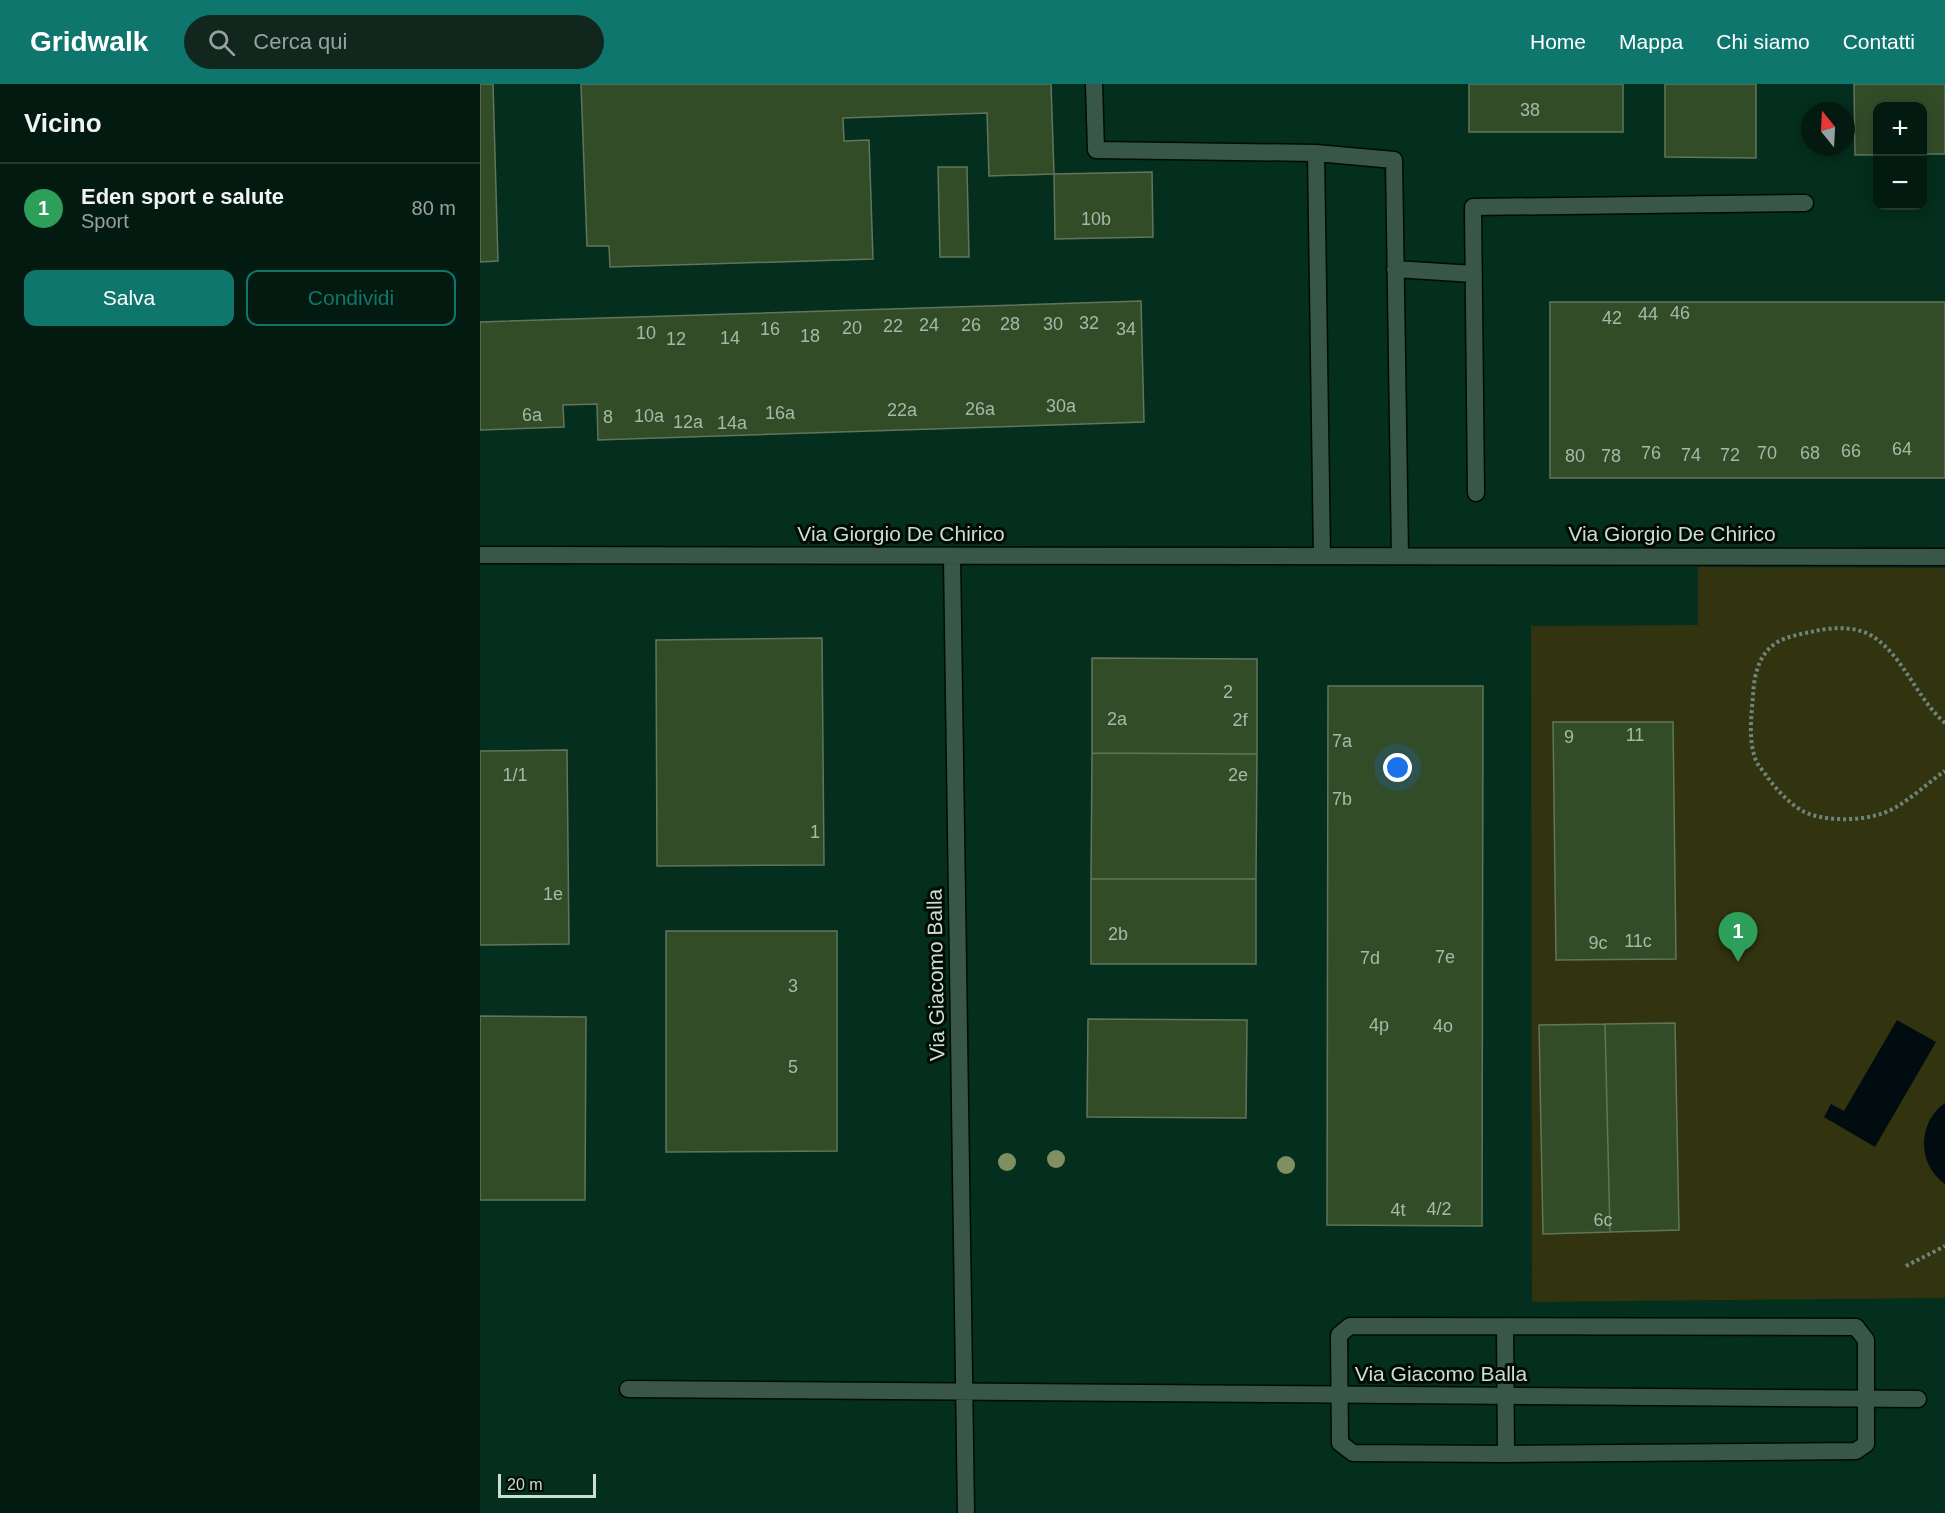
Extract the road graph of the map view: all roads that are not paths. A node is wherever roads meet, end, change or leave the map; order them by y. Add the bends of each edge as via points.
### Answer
1 (1094, 84) edge
2 (1316, 153) junction
3 (1805, 203) dead end
4 (1395, 269) junction
5 (1474, 274) junction
6 (1476, 493) dead end
7 (480, 555) edge
8 (952, 556) junction
9 (1322, 556) junction
10 (1400, 556) junction
11 (1945, 557) edge
12 (1505, 1326) junction
13 (628, 1389) dead end
14 (964, 1393) junction
15 (1339, 1396) junction
16 (1505, 1396) junction
17 (1867, 1398) junction
18 (1918, 1399) dead end
19 (1506, 1454) junction
20 (966, 1513) edge

1 - 2 street via 1096,150
2 - 4 street via 1394,160
2 - 9 street
3 - 5 street via 1473,207
4 - 5 street
4 - 10 street
5 - 6 street
7 - 8 street, Via Giorgio De Chirico
8 - 9 street, Via Giorgio De Chirico
8 - 14 street, Via Giacomo Balla
9 - 10 street, Via Giorgio De Chirico
10 - 11 street, Via Giorgio De Chirico
12 - 15 street via 1350,1326 1339,1335
12 - 16 street
12 - 17 street via 1856,1327 1866,1340
13 - 14 street, Via Giacomo Balla
14 - 15 street, Via Giacomo Balla
14 - 20 street, Via Giacomo Balla
15 - 16 street, Via Giacomo Balla
15 - 19 street via 1340,1443 1353,1453
16 - 17 street, Via Giacomo Balla
16 - 19 street
17 - 18 street, Via Giacomo Balla
17 - 19 street via 1866,1444 1856,1451

